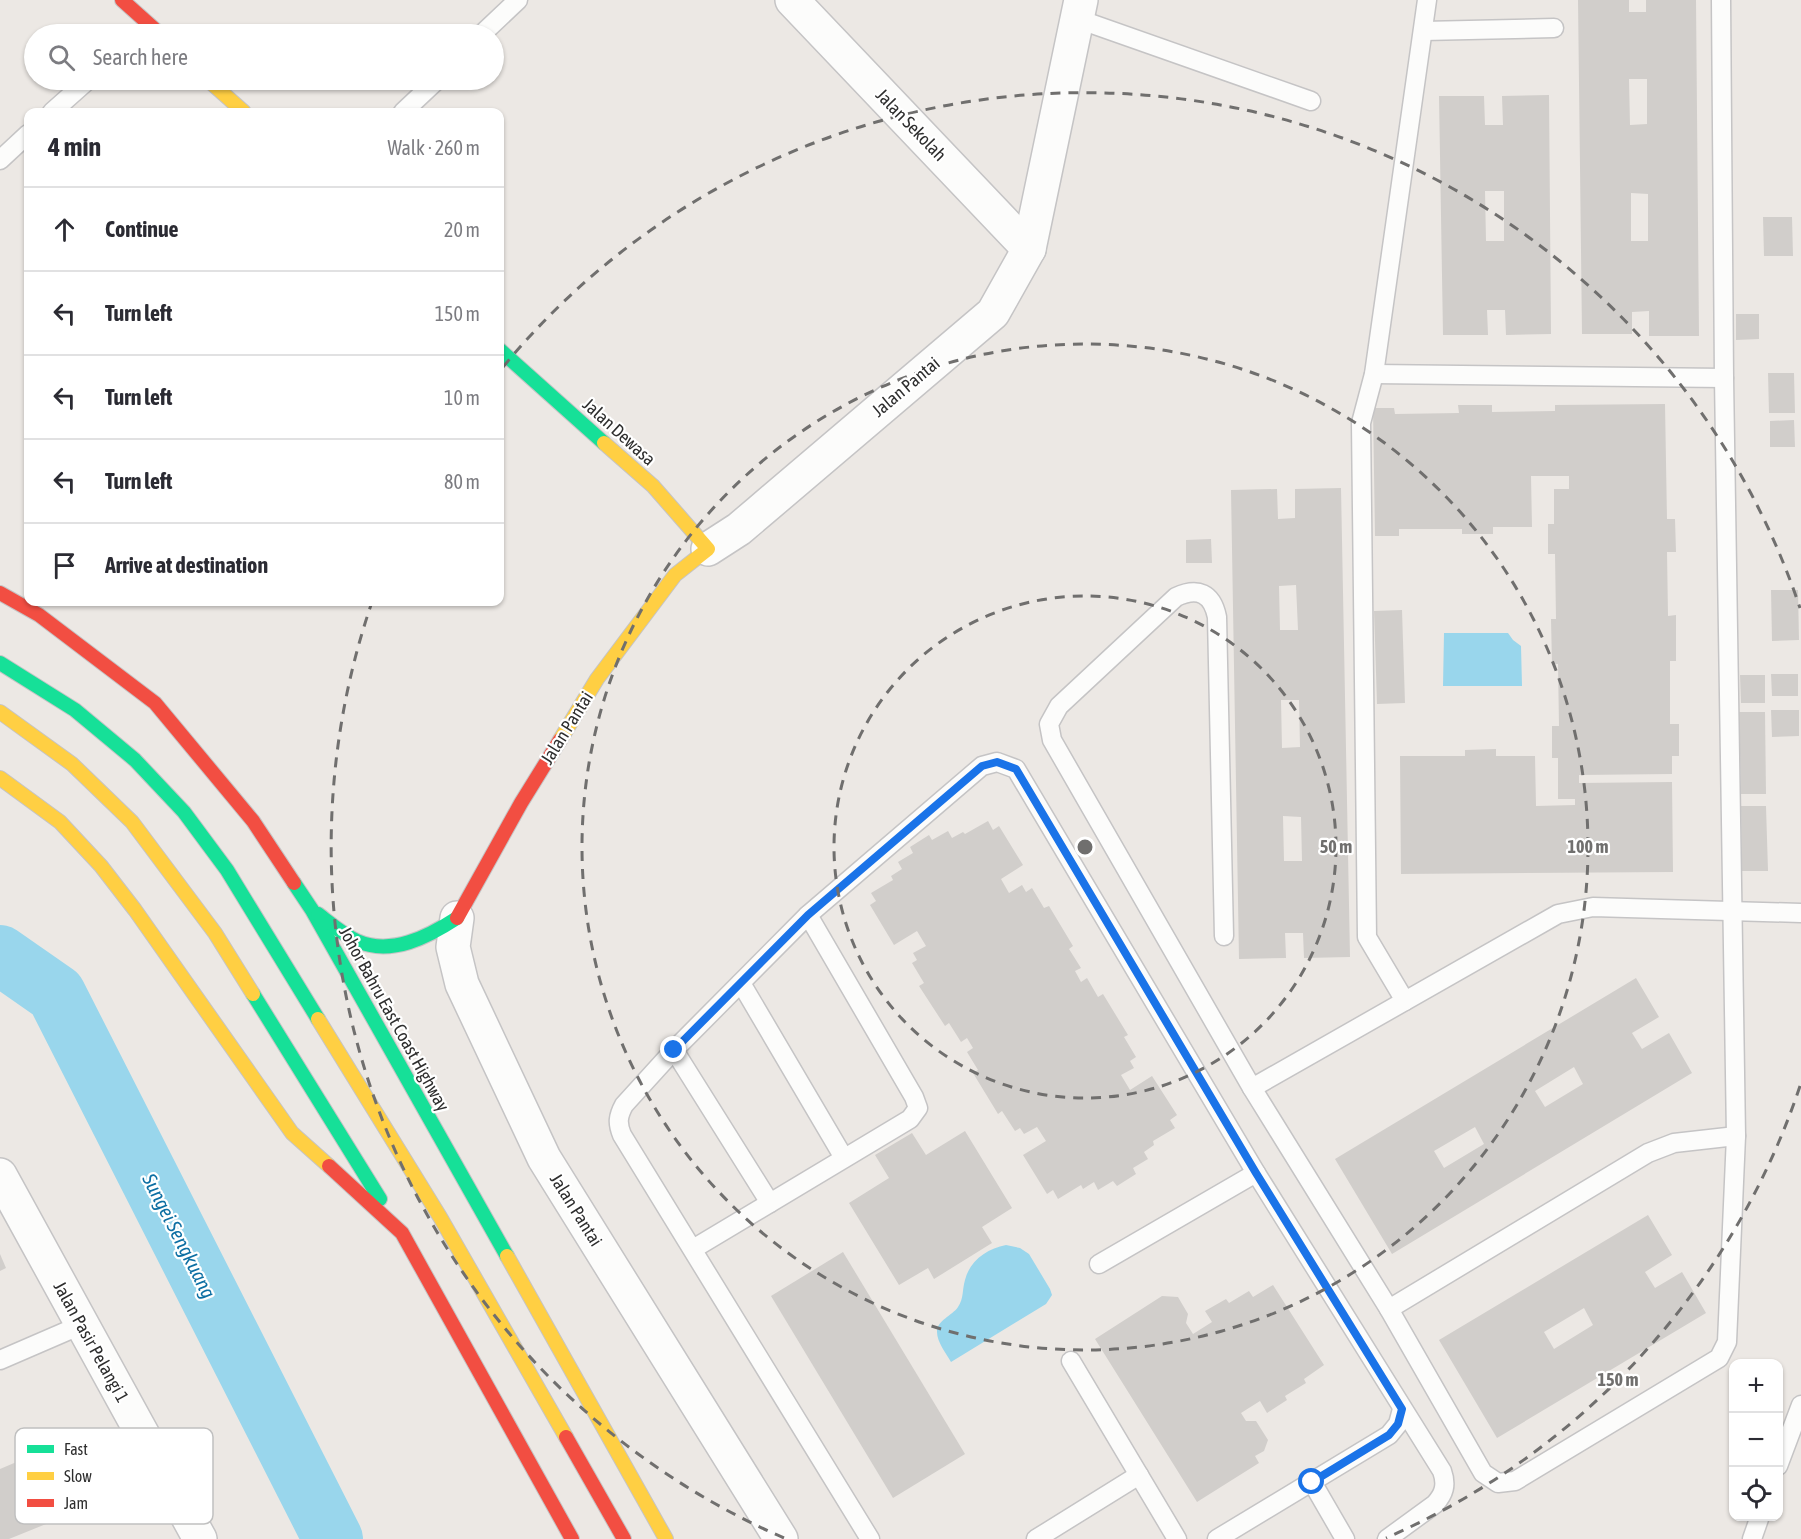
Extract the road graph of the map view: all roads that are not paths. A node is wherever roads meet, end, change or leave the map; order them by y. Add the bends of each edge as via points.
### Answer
1 (122, 0) edge
2 (518, 0) edge
3 (792, 0) edge
4 (1427, 0) edge
5 (1721, 0) edge
6 (1079, 9) edge
7 (143, 24) edge
8 (493, 24) edge
9 (1554, 28) dead end
10 (1423, 31) junction
11 (77, 90) edge
12 (219, 90) edge
13 (426, 90) edge
14 (1311, 100) dead end
15 (56, 108) edge
16 (240, 108) edge
17 (407, 108) edge
18 (24, 138) edge
19 (0, 160) edge
20 (1029, 249) junction
21 (504, 354) edge
22 (1374, 374) junction
23 (1724, 378) junction
24 (708, 549) junction
25 (0, 593) edge
26 (0, 663) edge
27 (0, 712) edge
28 (0, 778) edge
29 (312, 910) junction
30 (1732, 910) junction
31 (1801, 914) edge
32 (808, 915) junction
33 (457, 918) junction
34 (1224, 936) dead end
35 (741, 983) junction
36 (1405, 1001) junction
37 (674, 1050) junction
38 (1252, 1088) junction
39 (1736, 1136) junction
40 (844, 1158) junction
41 (1256, 1173) junction
42 (0, 1175) edge
43 (770, 1203) junction
44 (402, 1233) junction
45 (693, 1249) junction
46 (1099, 1264) dead end
47 (1389, 1309) junction
48 (81, 1325) junction
49 (0, 1360) edge
50 (1071, 1361) dead end
51 (1801, 1405) edge
52 (1402, 1409) junction
53 (138, 1428) edge
54 (1783, 1455) edge
55 (1138, 1475) junction
56 (1312, 1482) junction
57 (1758, 1521) edge
58 (192, 1524) edge
59 (200, 1539) edge
60 (572, 1539) edge
61 (624, 1539) edge
62 (666, 1539) edge
63 (782, 1539) edge
64 (870, 1539) edge
65 (1036, 1539) edge
66 (1177, 1539) edge
67 (1217, 1539) edge
68 (1345, 1539) edge
69 (1388, 1539) edge
70 (1752, 1539) edge

1 - 7 main road
2 - 8 lane
3 - 20 street, Jalan Sekolah
4 - 10 lane
5 - 23 lane
6 - 14 lane
6 - 20 street, Jalan Pantai
9 - 10 lane
10 - 22 lane
11 - 15 lane
12 - 16 main road
13 - 17 lane
18 - 19 lane
20 - 24 street, Jalan Pantai via 993,313 739,529
21 - 24 main road, Jalan Dewasa via 652,486
22 - 23 lane
22 - 36 lane via 1361,423 1367,937
23 - 30 lane
24 - 33 main road, Jalan Pantai via 675,575 597,679
25 - 29 main road, Johor Bahru East Coast Highway via 39,615 155,704 253,821
26 - 61 main road via 75,710 135,760 184,812 227,870 440,1217
27 - 44 main road via 72,764 132,822 215,933
28 - 44 main road via 60,822 102,866 292,1133
29 - 33 main road via 364,944 390,947 416,941
29 - 62 main road, Johor Bahru East Coast Highway
30 - 31 lane
30 - 36 lane via 1593,907 1558,914
30 - 39 lane
32 - 35 lane
32 - 40 lane via 918,1108 910,1119
32 - 41 lane via 982,766 997,762 1016,769
33 - 63 street, Jalan Pantai via 453,947 462,984 544,1158
34 - 38 lane via 1217,618 1214,604 1203,594 1189,591 1176,597 1059,706 1049,724 1052,740
35 - 37 lane
35 - 40 lane
36 - 38 lane
37 - 43 lane
37 - 45 lane via 624,1105 618,1125
38 - 47 lane
39 - 47 lane via 1674,1143 1648,1153
39 - 47 lane via 1726,1342 1719,1359 1515,1481 1498,1483 1483,1473
40 - 43 lane
41 - 46 lane
41 - 52 lane
42 - 48 street, Jalan Pasir Pelangi 1
43 - 45 lane
44 - 60 main road
45 - 64 lane
48 - 49 lane
48 - 53 street, Jalan Pasir Pelangi 1
50 - 55 lane
51 - 54 lane
52 - 56 lane via 1398,1424 1389,1435
52 - 69 lane via 1442,1471 1445,1489 1435,1504
55 - 65 lane
55 - 66 lane
56 - 67 lane
56 - 68 lane
57 - 70 lane
58 - 59 street, Jalan Pasir Pelangi 1

